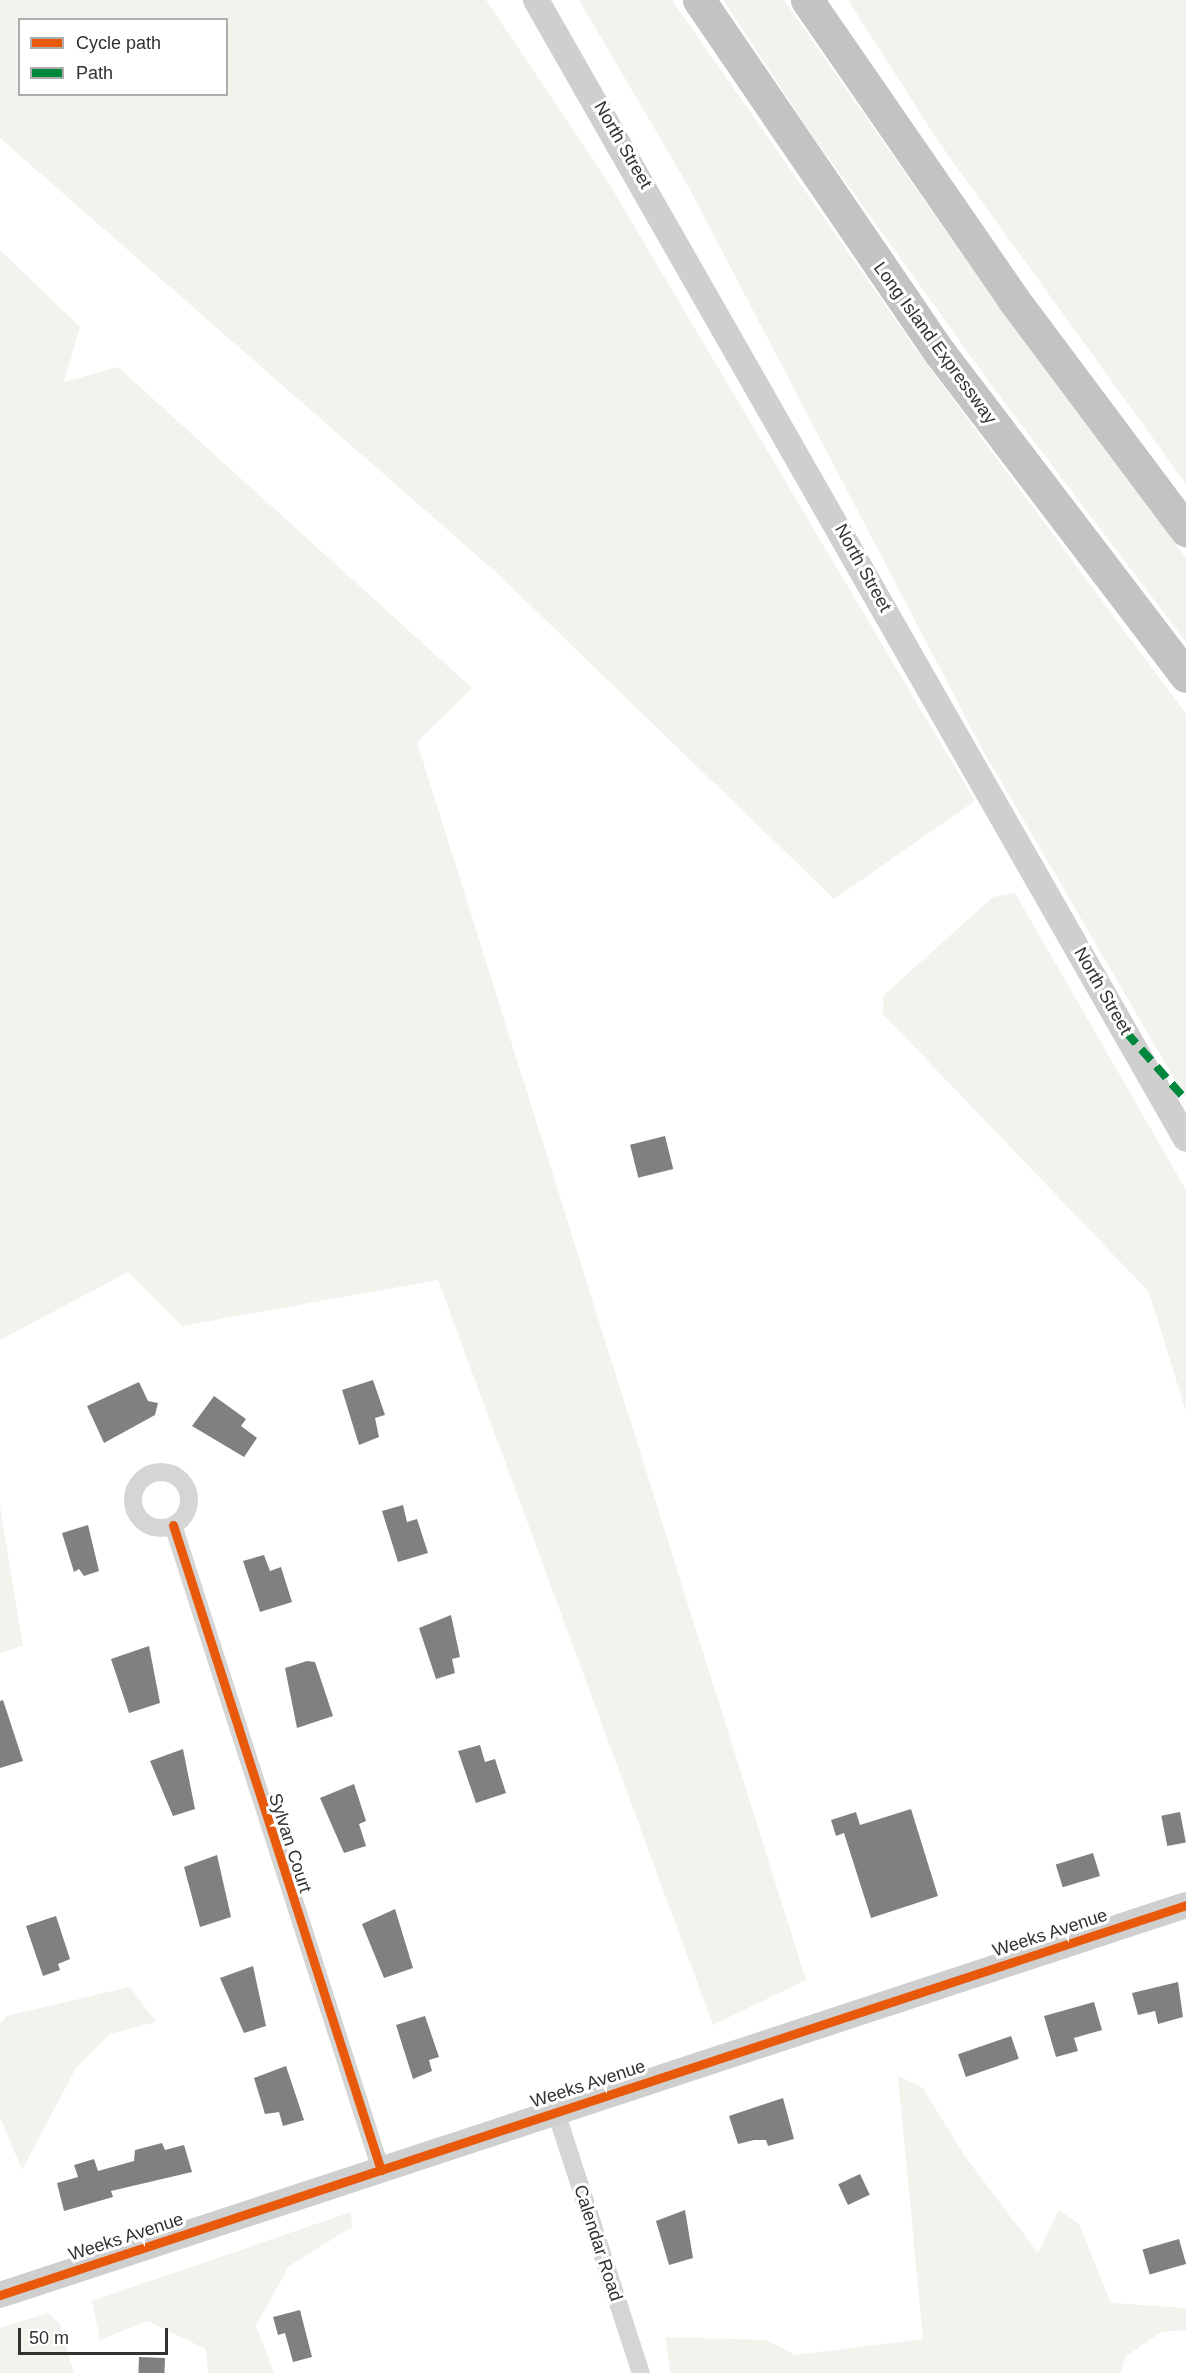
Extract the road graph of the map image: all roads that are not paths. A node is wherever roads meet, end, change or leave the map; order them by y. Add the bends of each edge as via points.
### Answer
1 (537, 0) edge
2 (699, 0) edge
3 (807, 0) edge
4 (1186, 530) edge
5 (1186, 676) edge
6 (1186, 1139) edge
7 (173, 1526) dead end
8 (1186, 1905) edge
9 (556, 2112) junction
10 (381, 2170) junction
11 (0, 2295) edge
12 (641, 2373) edge

1 - 6 street, North Street
2 - 5 highway, Long Island Expressway via 940,353
3 - 4 highway via 1013,299
7 - 10 street, Sylvan Court
8 - 9 street, Weeks Avenue
9 - 10 street, Weeks Avenue
9 - 12 street, Calendar Road
10 - 11 street, Weeks Avenue

